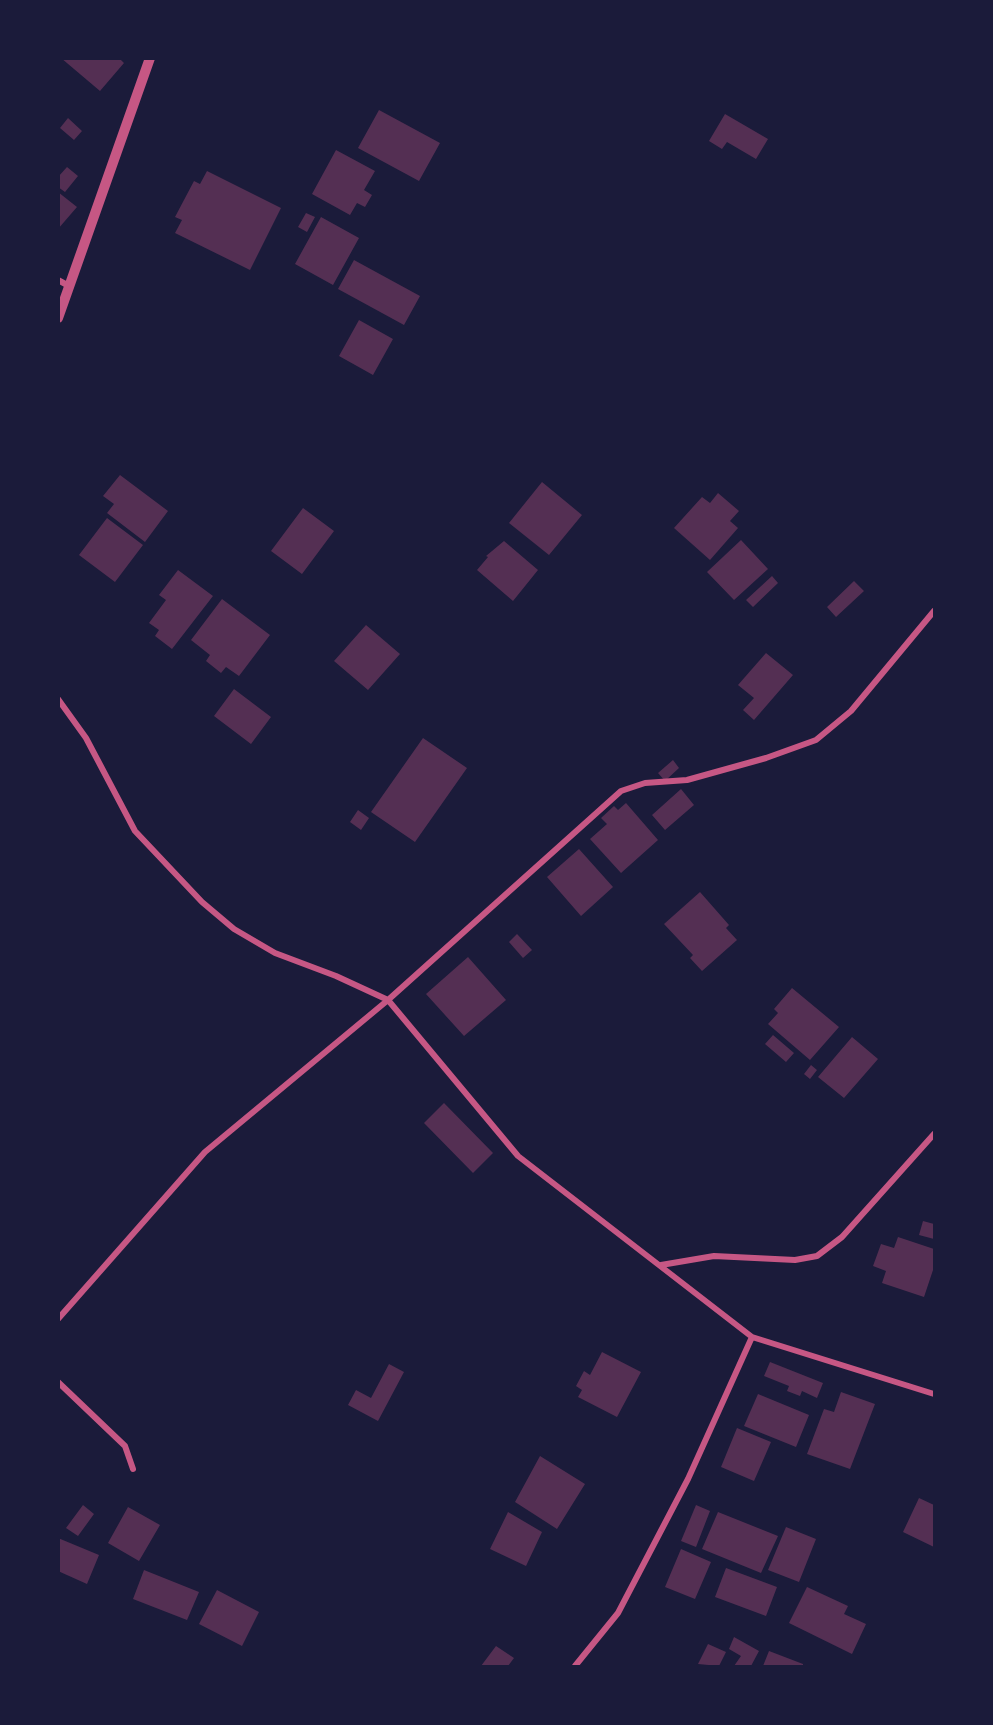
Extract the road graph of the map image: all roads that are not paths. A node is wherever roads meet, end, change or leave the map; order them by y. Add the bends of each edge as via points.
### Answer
1 (150, 58) edge
2 (58, 280) edge
3 (69, 286) junction
4 (58, 318) edge
5 (934, 611) edge
6 (58, 699) edge
7 (388, 999) junction
8 (934, 1134) edge
9 (661, 1265) junction
10 (58, 1319) edge
11 (752, 1337) junction
12 (58, 1382) edge
13 (934, 1394) edge
14 (133, 1469) dead end
15 (575, 1666) edge

1 - 3 street
2 - 3 street
3 - 4 street
5 - 7 street via 851,711 816,740 687,780 645,783 621,792
6 - 7 street via 86,738 135,831 202,902 234,928 276,953
7 - 9 street via 518,1156
7 - 10 street via 205,1152
8 - 9 street via 842,1237 817,1256 795,1260 714,1256
9 - 11 street
11 - 13 street
11 - 15 street via 688,1479 618,1613
12 - 14 street via 125,1446

